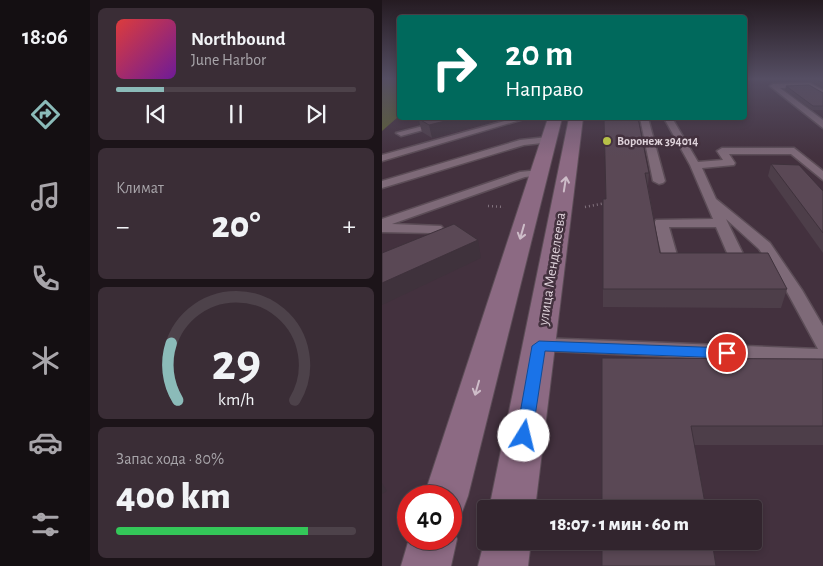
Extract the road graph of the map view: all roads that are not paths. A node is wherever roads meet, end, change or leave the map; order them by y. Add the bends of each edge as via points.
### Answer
1 (796, 104) edge
2 (415, 120) edge
3 (457, 120) edge
4 (516, 120) edge
5 (576, 120) edge
6 (645, 120) edge
7 (669, 120) edge
8 (822, 125) edge
9 (552, 129) edge
10 (680, 139) junction
11 (657, 140) junction
12 (391, 142) edge
13 (382, 158) edge
14 (695, 165) junction
15 (539, 173) junction
16 (822, 177) edge
17 (660, 181) dead end
18 (382, 185) edge
19 (711, 198) junction
20 (722, 222) junction
21 (382, 223) edge
22 (382, 228) edge
23 (418, 248) edge
24 (822, 344) edge
25 (539, 346) junction
26 (822, 356) edge
27 (449, 485) edge
28 (513, 500) edge
29 (431, 550) edge
30 (506, 550) edge
31 (426, 566) edge
32 (503, 566) edge

1 - 8 lane
2 - 12 lane
3 - 12 lane
4 - 13 lane
25 -> 5 street, улица Менделеева
6 - 11 lane
7 - 10 lane
9 - 15 street
9 - 18 lane via 523,142
10 - 11 lane
10 - 14 lane
11 - 17 lane
14 - 16 lane via 730,163 722,151 794,151
14 - 19 lane
15 - 21 lane via 524,174
15 -> 27 street
19 - 20 lane
19 - 24 lane via 765,246 794,290
20 - 20 lane via 738,260 671,260 661,223
22 - 23 lane via 436,229 445,238
25 - 26 lane
25 - 28 street, улица Менделеева
29 - 31 street
30 - 32 street

